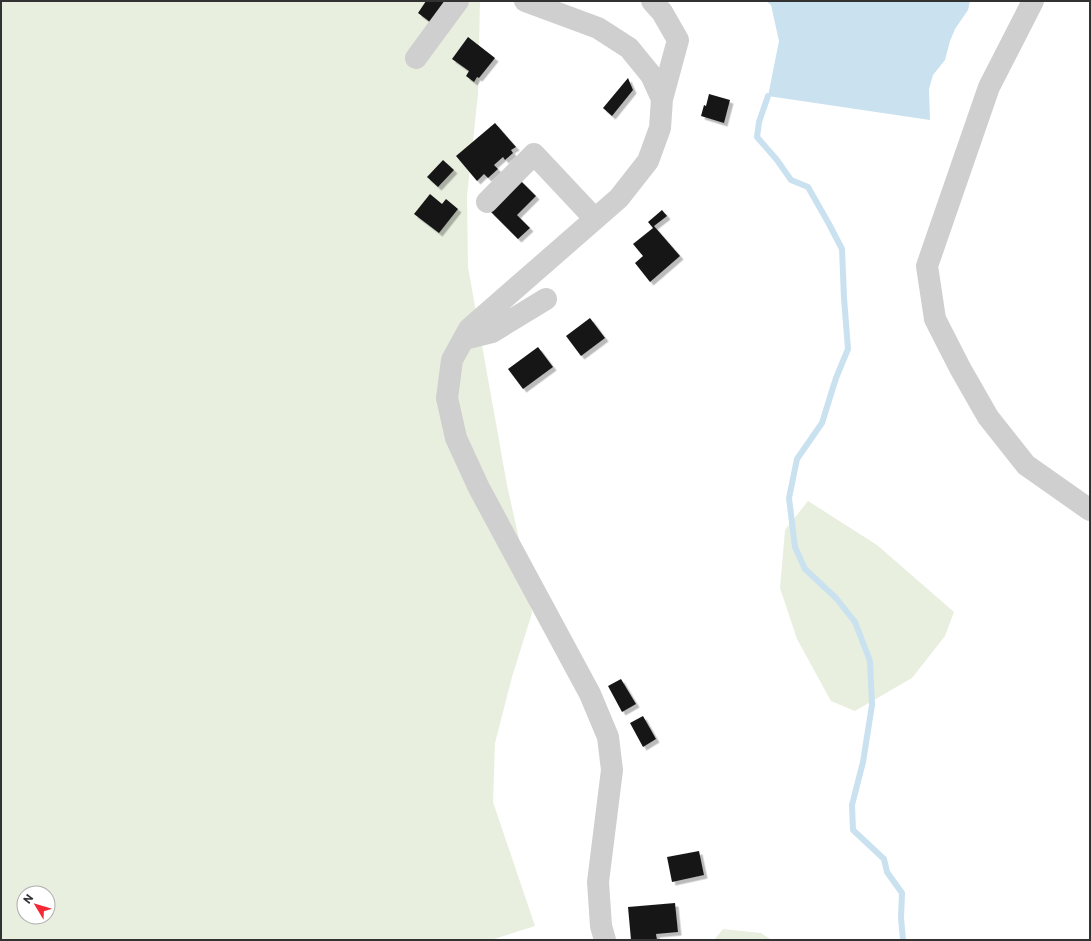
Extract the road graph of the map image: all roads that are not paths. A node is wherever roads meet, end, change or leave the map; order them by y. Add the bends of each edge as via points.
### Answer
1 (458, 1) edge
2 (526, 1) edge
3 (652, 1) edge
4 (1033, 1) edge
5 (416, 58) dead end
6 (662, 99) junction
7 (486, 202) dead end
8 (595, 219) junction
9 (546, 299) dead end
10 (464, 339) junction
11 (1090, 510) edge
12 (605, 940) edge

1 - 5 street
2 - 6 street via 598,28 629,48 651,75
3 - 6 street via 662,12 678,40
4 - 11 street via 989,87 927,266 936,319 988,417 1026,465
6 - 8 street via 660,128 648,161 619,198
7 - 8 street via 534,154
8 - 10 street via 469,329
9 - 10 street via 492,332
10 - 12 street via 452,360 447,398 456,438 479,488 590,694 608,736 612,770 598,882 601,926

